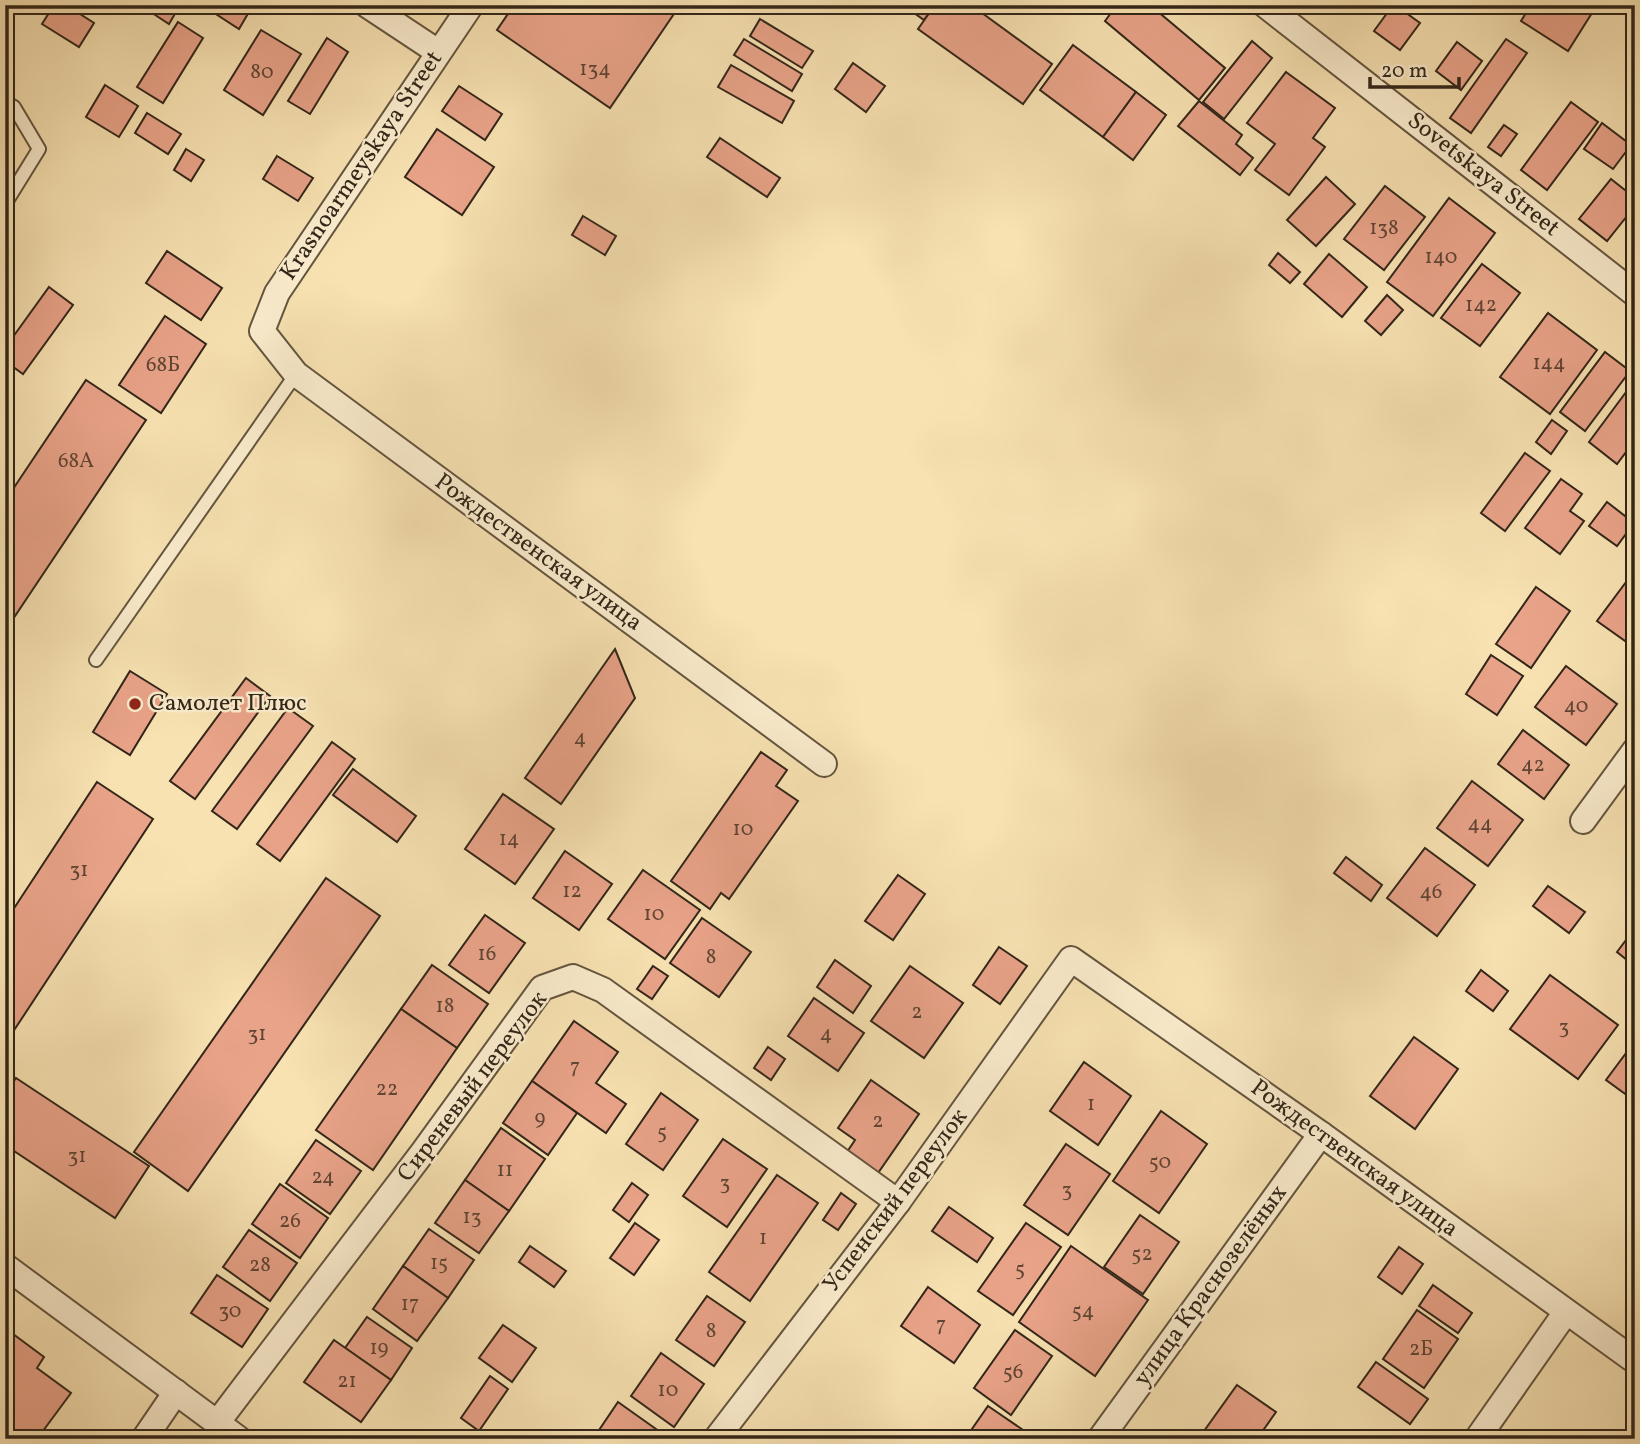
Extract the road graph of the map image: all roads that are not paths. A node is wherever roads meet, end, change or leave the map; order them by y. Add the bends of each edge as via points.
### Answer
1 (367, 5) edge
2 (471, 5) edge
3 (1265, 5) edge
4 (438, 51) junction
5 (5, 102) edge
6 (5, 204) edge
7 (1635, 294) edge
8 (262, 331) joint
9 (296, 374) junction
10 (96, 660) dead end
11 (1635, 750) edge
12 (824, 764) dead end
13 (1583, 821) dead end
14 (1071, 959) joint
15 (1321, 1134) junction
16 (898, 1202) junction
17 (5, 1266) edge
18 (1566, 1312) junction
19 (1635, 1361) edge
20 (176, 1392) junction
21 (218, 1423) junction
22 (144, 1439) edge
23 (239, 1439) edge
24 (716, 1439) edge
25 (1100, 1439) edge
26 (1477, 1439) edge

1 - 4 street
2 - 4 street, Krasnoarmeyskaya Street
3 - 7 street, Sovetskaya Street
4 - 8 street, Krasnoarmeyskaya Street via 277,293
5 - 6 lane via 14,107 39,149
8 - 9 street, Рождественская улица
9 - 10 lane
9 - 12 street, Рождественская улица
11 - 13 street
14 - 15 street, Рождественская улица
14 - 16 street, Успенский переулок
15 - 18 street, Рождественская улица
15 - 25 street, улица Краснозелёных
16 - 21 street, Сиреневый переулок via 603,990 573,977 542,988
16 - 24 street, Успенский переулок
17 - 20 street
18 - 19 street, Рождественская улица
18 - 26 street
20 - 21 street
20 - 22 street
21 - 23 street

